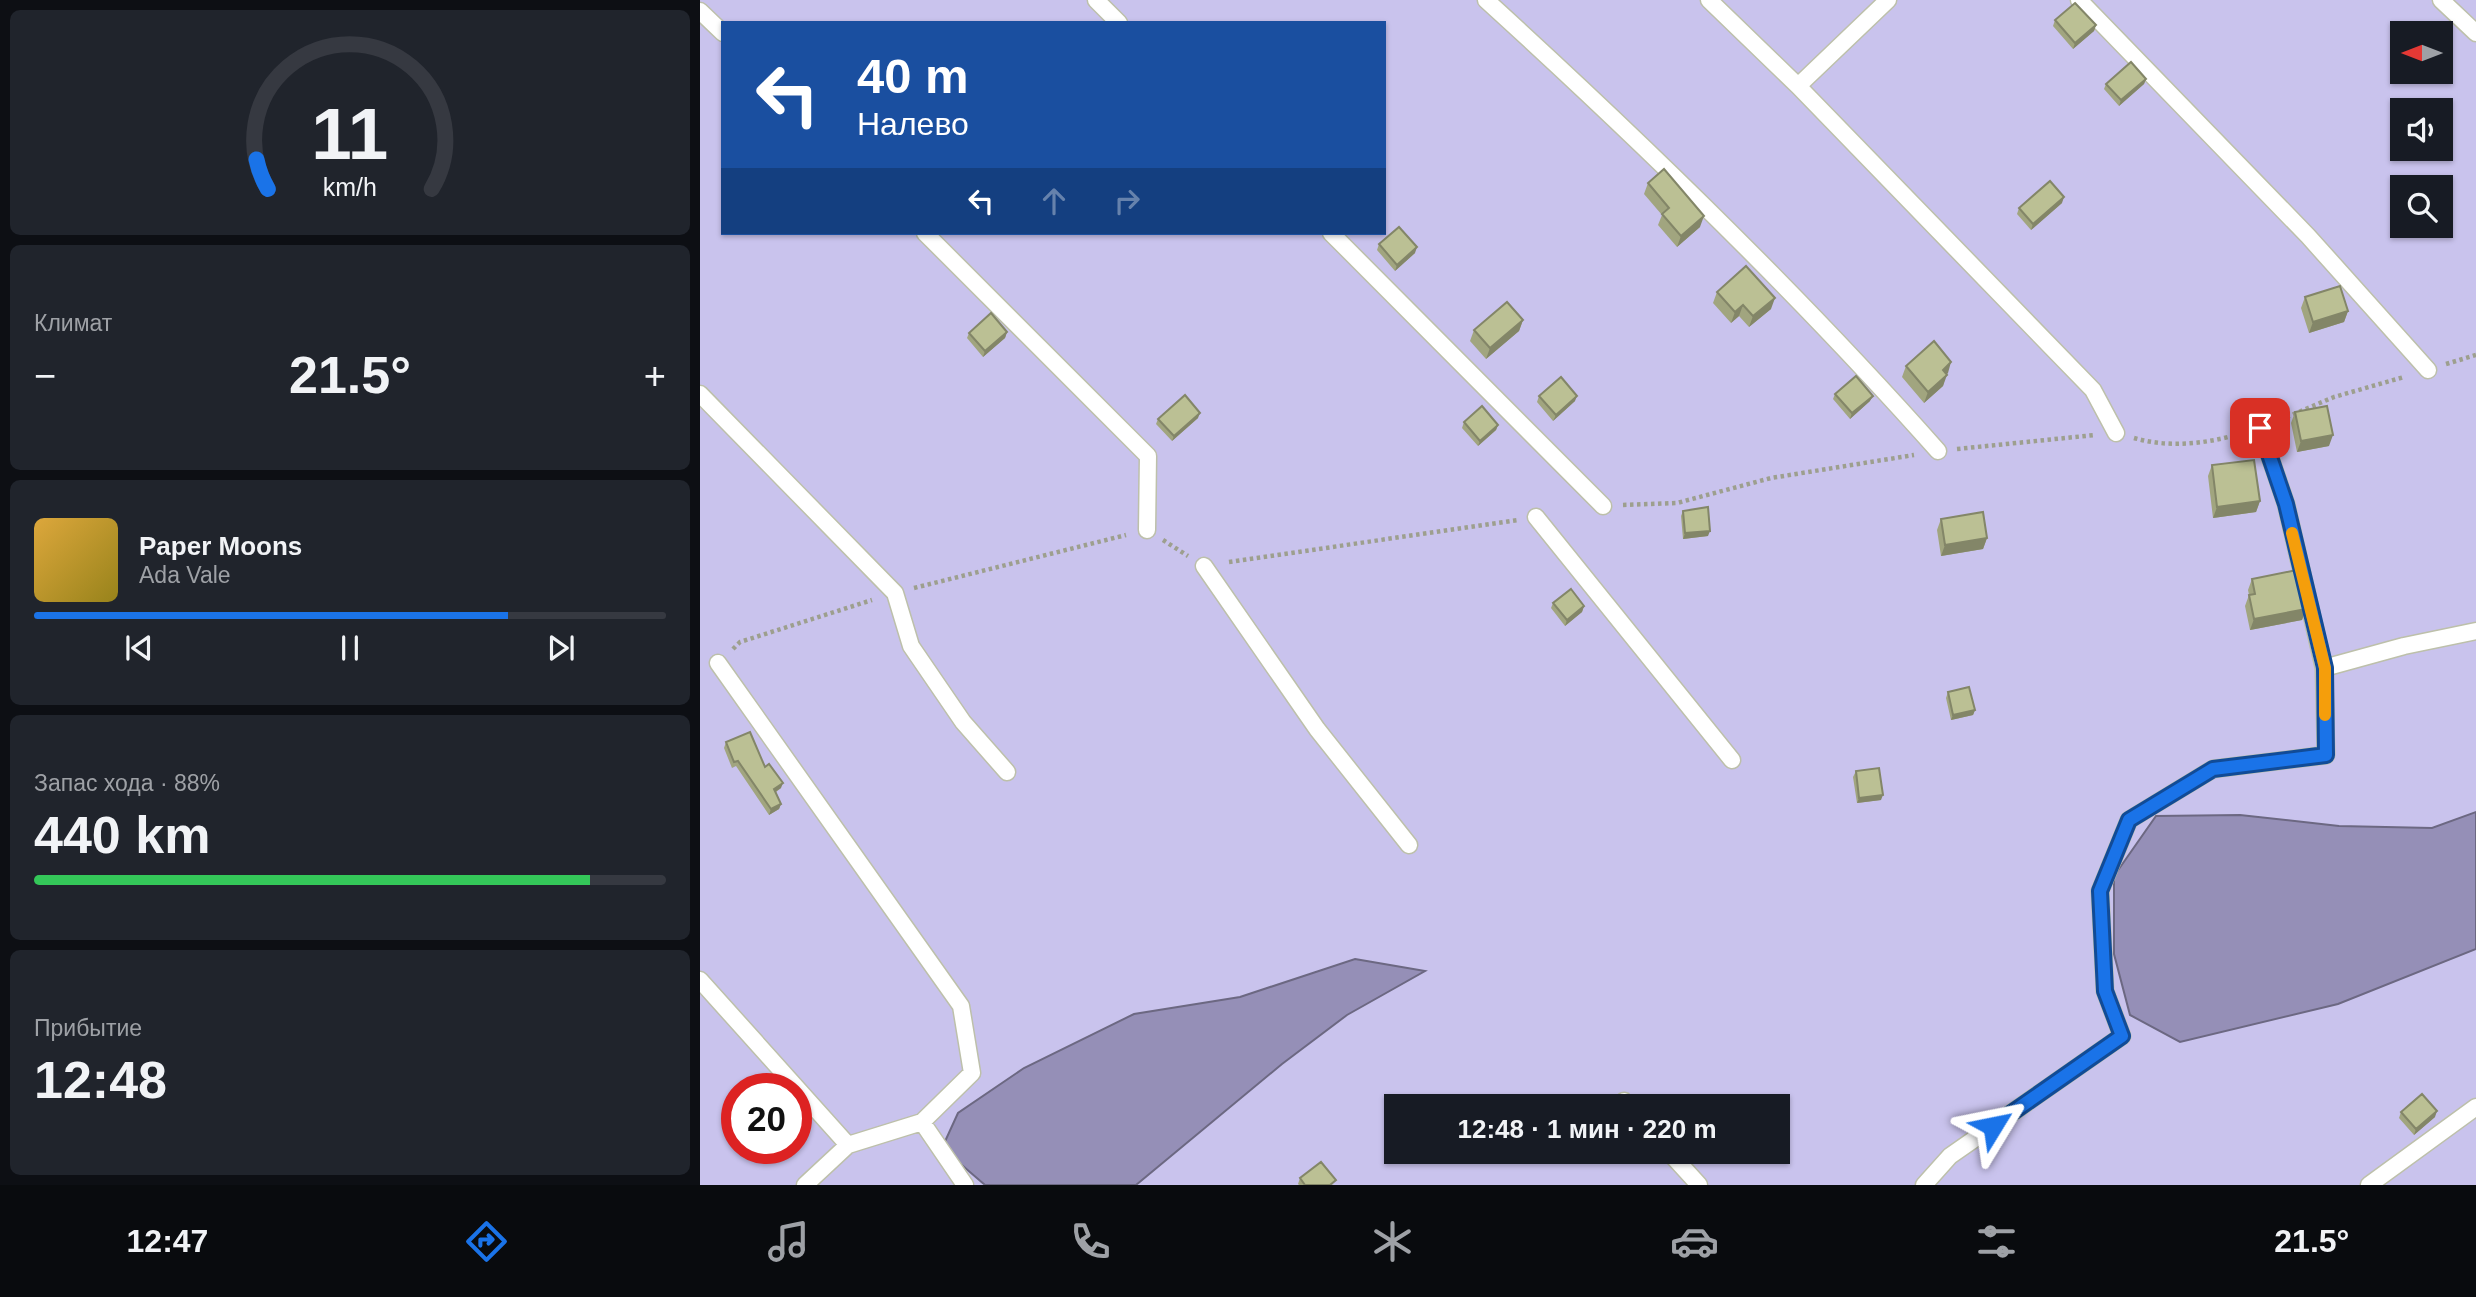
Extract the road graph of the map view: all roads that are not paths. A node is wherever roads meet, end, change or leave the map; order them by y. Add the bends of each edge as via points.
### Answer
1 (1096, 0) edge
2 (1486, 0) edge
3 (1709, 0) edge
4 (1888, 0) edge
5 (2079, 0) edge
6 (2441, 0) edge
7 (700, 11) edge
8 (1117, 21) edge
9 (721, 31) edge
10 (2476, 33) edge
11 (1798, 86) junction
12 (927, 235) edge
13 (1333, 235) edge
14 (2428, 370) dead end
15 (700, 394) edge
16 (2260, 428) dead end
17 (2116, 433) dead end
18 (1938, 450) dead end
19 (1603, 506) dead end
20 (1536, 517) dead end
21 (1147, 530) dead end
22 (1204, 566) dead end
23 (2476, 631) edge
24 (718, 663) dead end
25 (2325, 668) junction
26 (1732, 761) dead end
27 (1007, 772) dead end
28 (1409, 845) dead end
29 (700, 981) edge
30 (2476, 1107) edge
31 (922, 1122) junction
32 (848, 1144) junction
33 (1680, 1164) edge
34 (805, 1185) edge
35 (965, 1185) edge
36 (1699, 1185) edge
37 (1924, 1185) edge
38 (2369, 1185) edge

1 - 8 lane
2 - 18 lane via 1584,89 1875,380
3 - 11 lane
4 - 11 lane
5 - 14 lane via 2308,236
6 - 10 lane
7 - 9 lane
11 - 17 lane via 2094,390
12 - 21 lane via 1148,456
13 - 19 lane
15 - 27 lane via 895,593 911,646 963,722
16 - 25 lane via 2286,504
20 - 26 lane
22 - 28 lane via 1317,729
23 - 25 lane
24 - 31 lane via 961,1006 972,1073
25 - 37 lane via 2326,755 2213,769 2129,820 2100,891 2105,991 2122,1036 1950,1156
29 - 32 lane
30 - 38 lane
31 - 32 lane
31 - 35 lane
32 - 34 lane
33 - 36 lane

